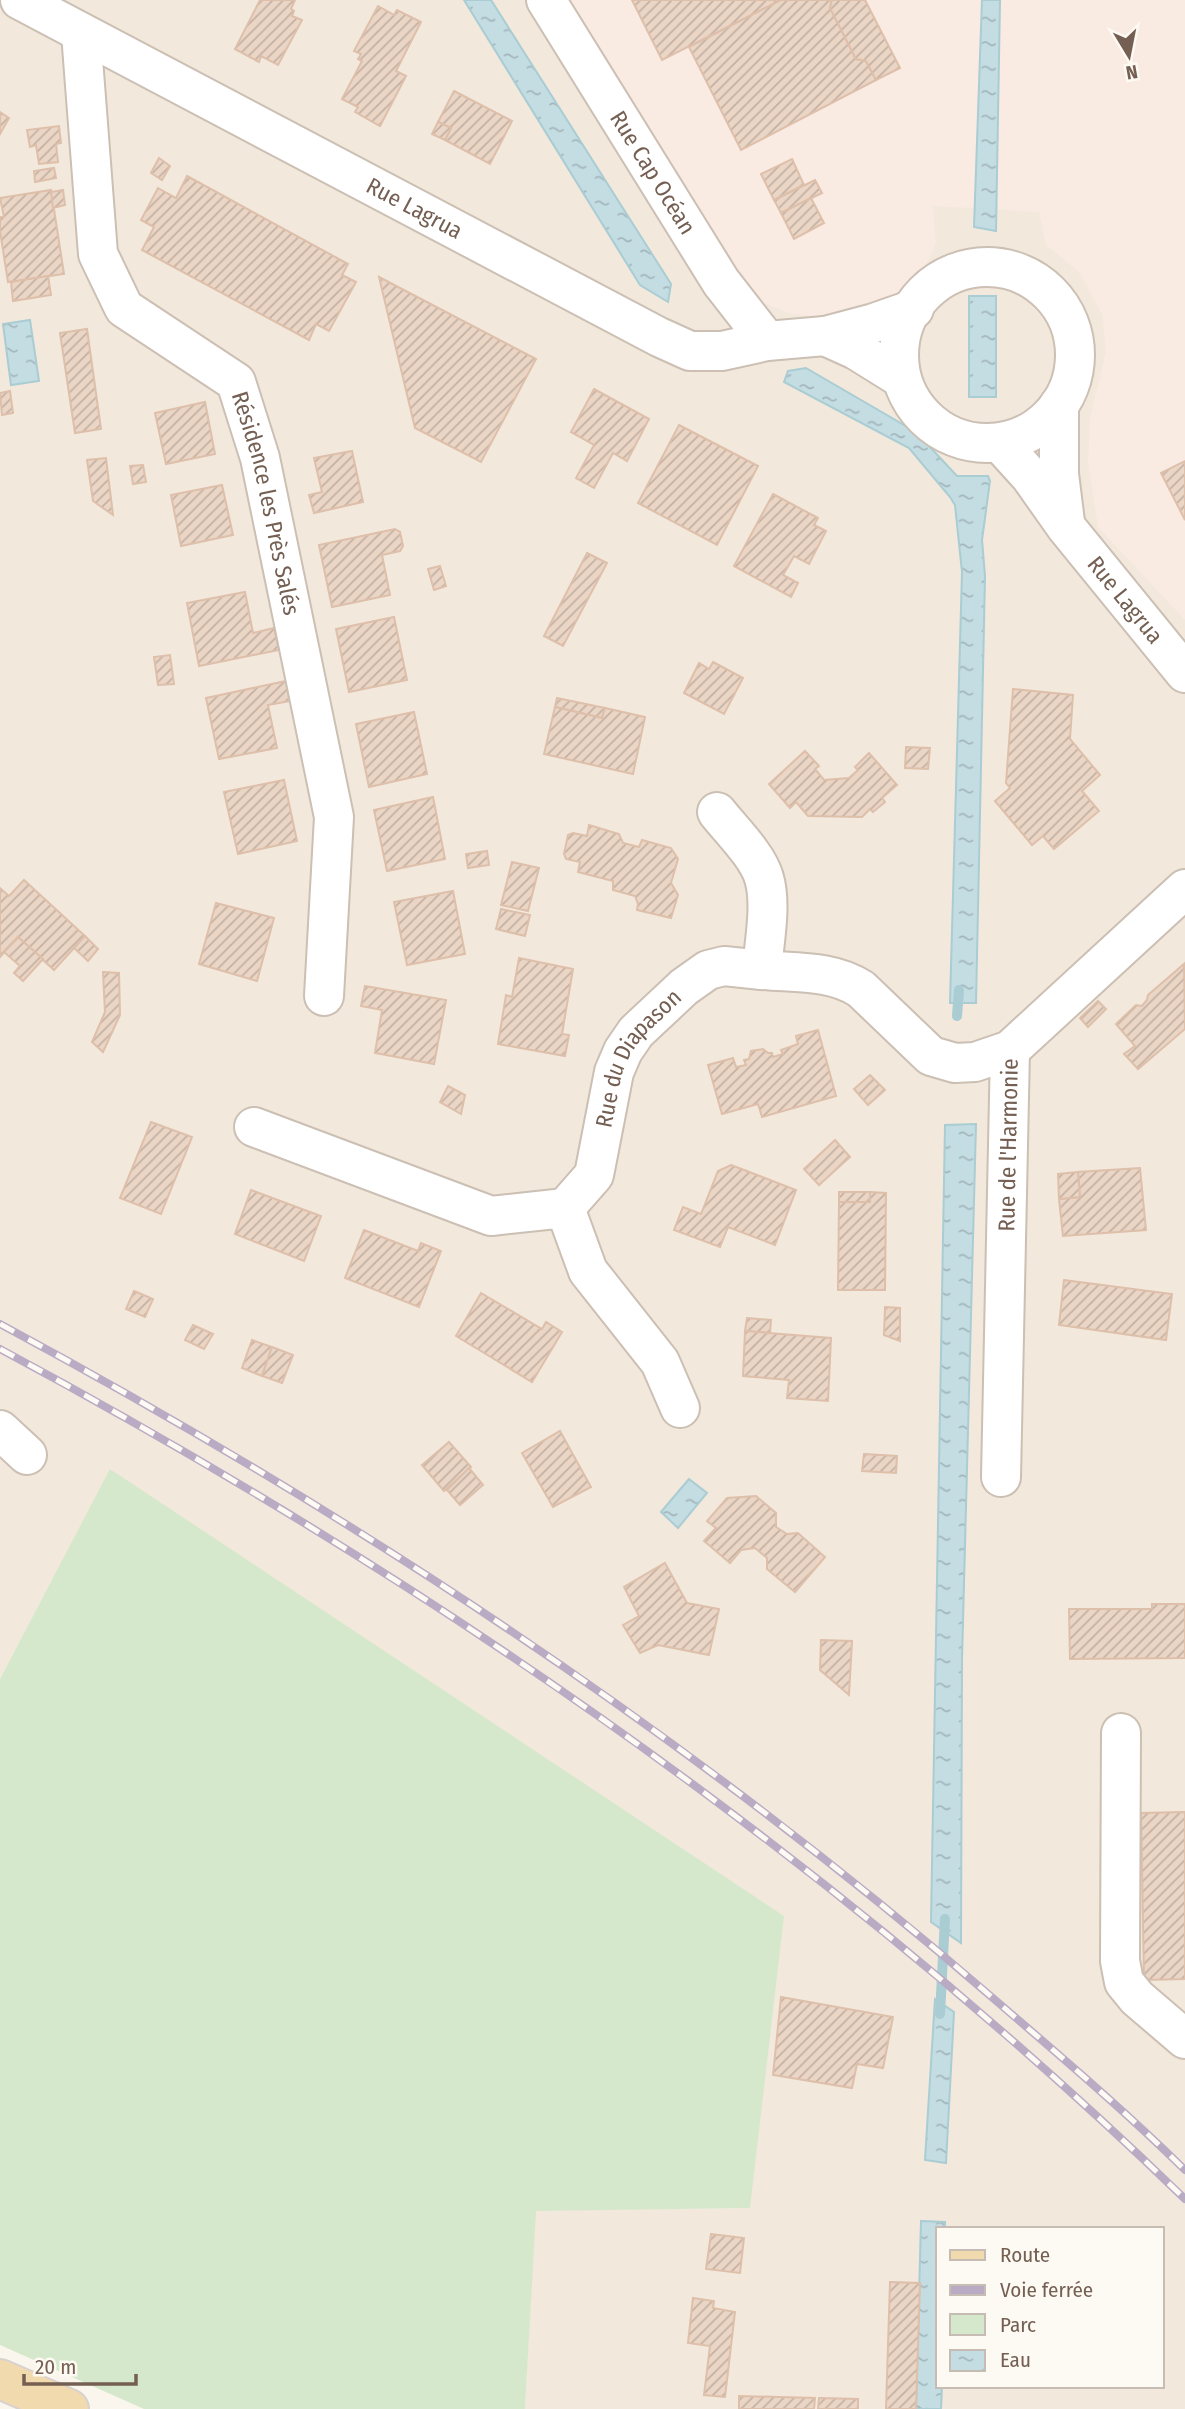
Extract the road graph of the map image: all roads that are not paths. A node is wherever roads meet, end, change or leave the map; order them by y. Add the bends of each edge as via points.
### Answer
1 (20, 0) edge
2 (546, 0) edge
3 (81, 33) junction
4 (914, 309) junction
5 (825, 336) junction
6 (767, 341) junction
7 (901, 378) junction
8 (1059, 405) junction
9 (1000, 443) junction
10 (1066, 527) junction
11 (1185, 673) edge
12 (716, 812) dead end
13 (1185, 889) edge
14 (762, 970) junction
15 (324, 996) dead end
16 (1010, 1050) junction
17 (254, 1128) dead end
18 (565, 1208) junction
19 (680, 1408) dead end
20 (1001, 1478) dead end
21 (1121, 1733) dead end
22 (1185, 2039) edge
23 (0, 2379) edge
24 (69, 2409) edge

1 - 3 street, Rue Lagrua
2 - 6 street, Rue Cap Océan via 721,282
3 - 6 street, Rue Lagrua via 690,351 722,351
3 - 15 street, Résidence les Près Salés via 98,254 124,308 236,382 260,458 334,817
4 - 5 street, Rue Lagrua
4 - 7 street via 899,346
4 - 8 street via 924,293 958,271 997,267 1015,271 1047,290 1065,312 1075,343 1073,376
5 - 6 street, Rue Lagrua
5 - 7 street, Rue Lagrua
7 - 9 street via 909,398 933,425 961,440
8 - 9 street via 1035,429
8 - 10 street via 1059,474
9 - 10 street, Rue Lagrua
10 - 11 street, Rue Lagrua
12 - 14 street via 764,876
13 - 16 street, Rue de l'Harmonie
14 - 16 street, Rue du Diapason via 828,975 852,983 931,1056 956,1063 975,1062
14 - 18 street, Rue du Diapason via 724,966 708,970 636,1032 614,1072 594,1175
16 - 20 street, Rue de l'Harmonie
17 - 18 street via 491,1216
18 - 19 street via 588,1271 660,1362
21 - 22 street via 1120,1961 1124,1982
23 - 24 main road

